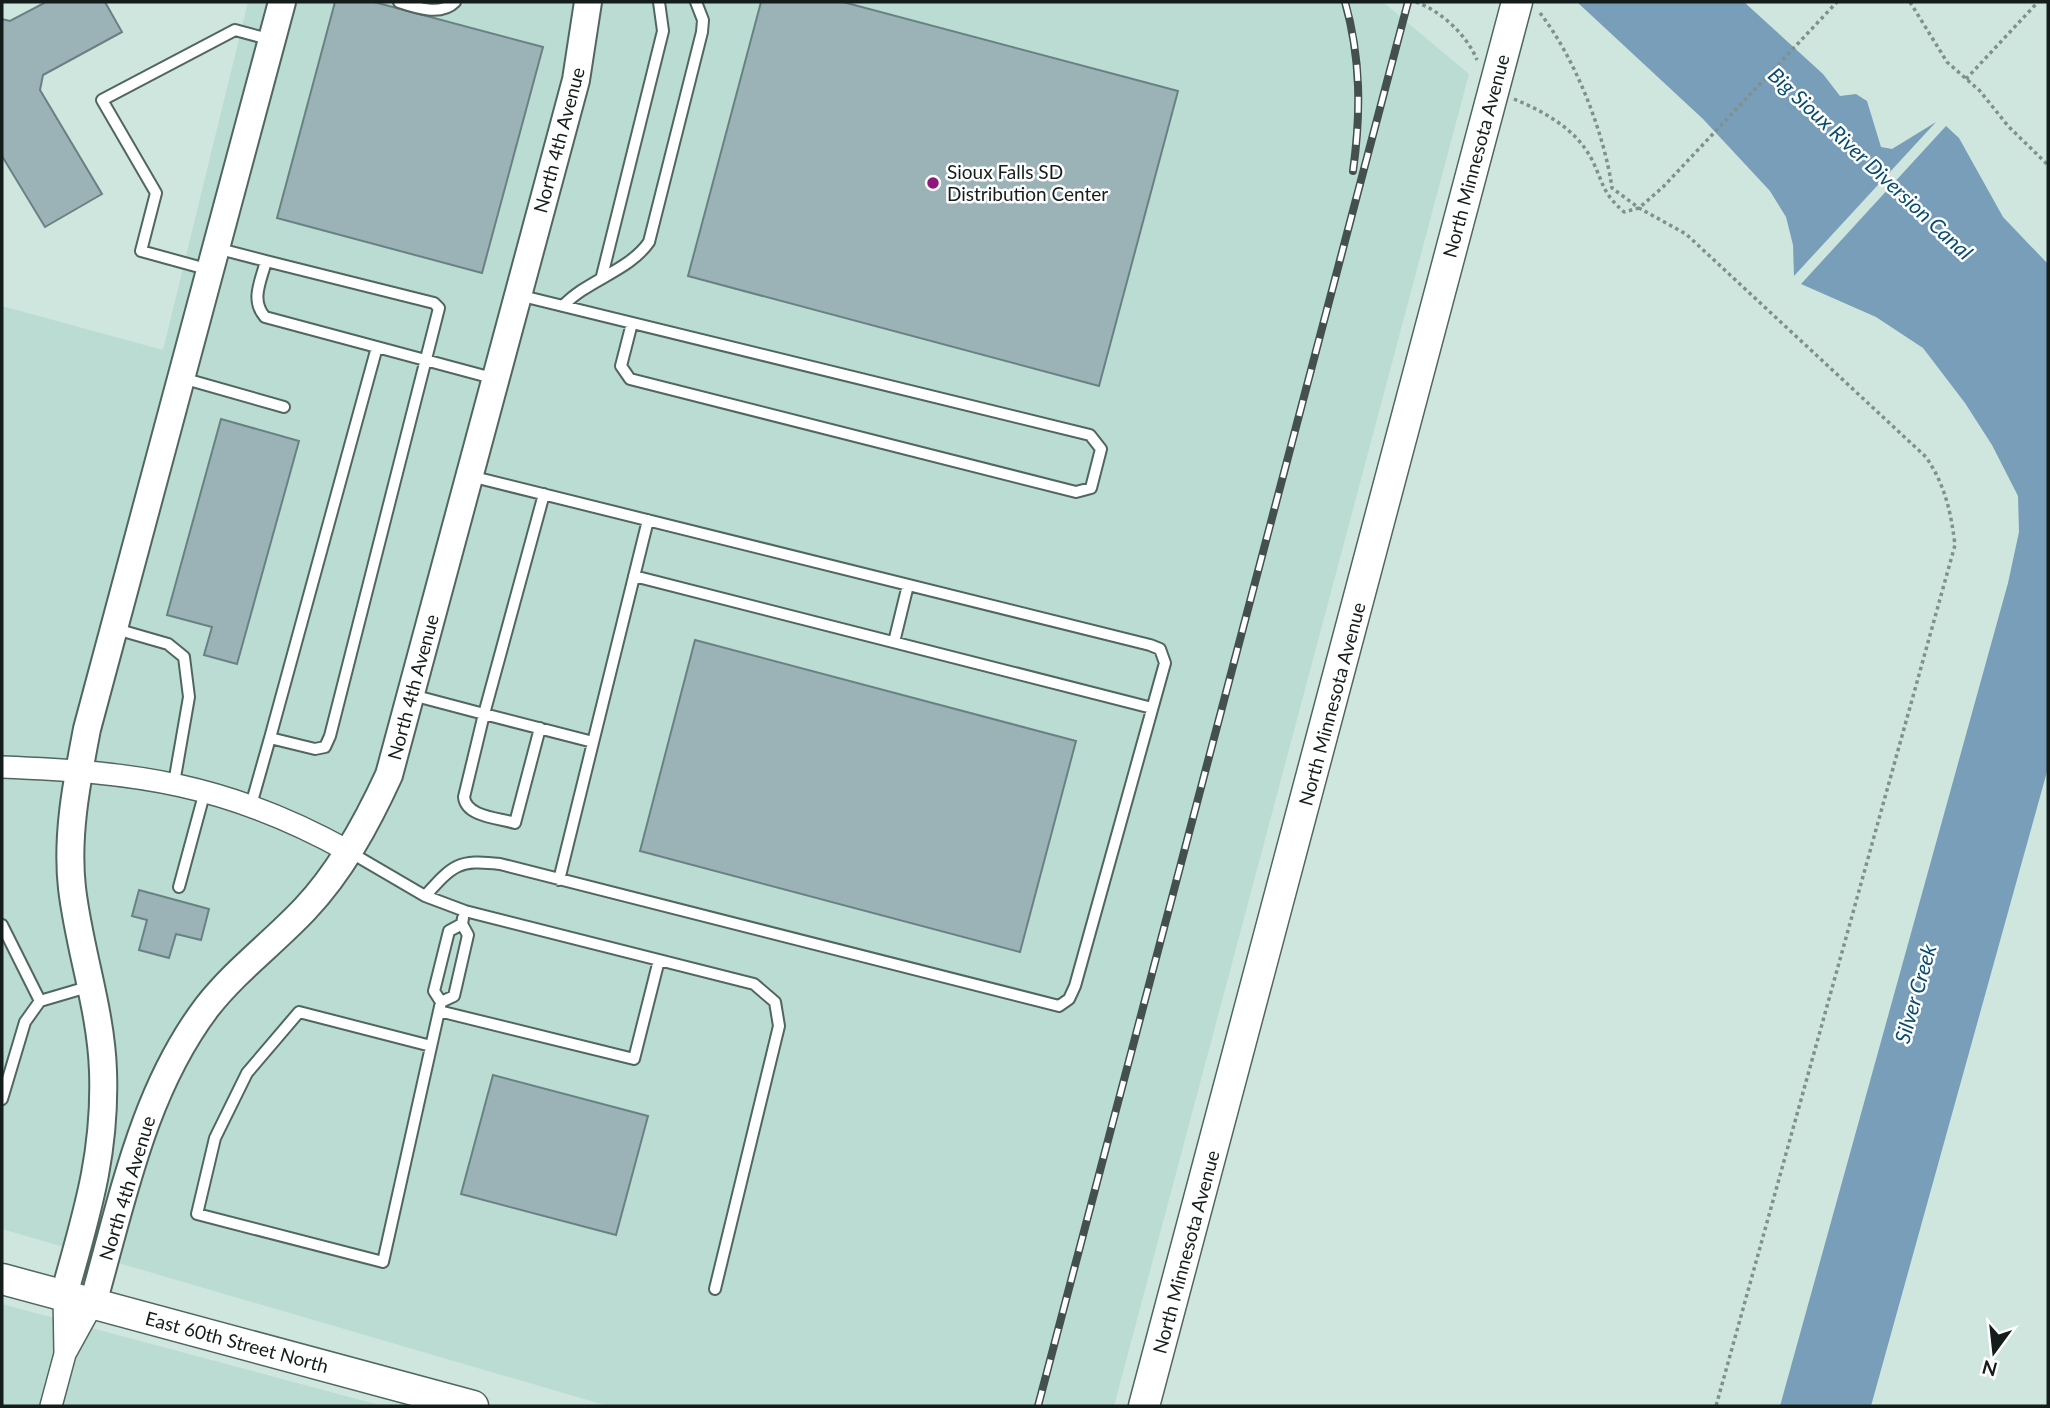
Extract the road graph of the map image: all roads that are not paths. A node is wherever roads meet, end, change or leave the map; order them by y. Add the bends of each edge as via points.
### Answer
1 (282, 2) edge
2 (399, 2) edge
3 (455, 2) edge
4 (588, 2) edge
5 (659, 2) edge
6 (696, 2) edge
7 (1527, 6) edge
8 (272, 40) junction
9 (213, 259) junction
10 (266, 261) junction
11 (602, 276) junction
12 (518, 295) junction
13 (563, 306) junction
14 (632, 323) junction
15 (377, 347) junction
16 (426, 360) junction
17 (181, 378) junction
18 (496, 379) junction
19 (284, 407) dead end
20 (470, 476) junction
21 (544, 494) junction
22 (648, 520) junction
23 (634, 576) junction
24 (908, 585) junction
25 (114, 628) junction
26 (894, 642) junction
27 (412, 695) junction
28 (1152, 708) junction
29 (484, 714) junction
30 (540, 728) junction
31 (270, 738) junction
32 (593, 742) junction
33 (2, 766) edge
34 (79, 770) junction
35 (174, 783) junction
36 (205, 791) junction
37 (251, 804) junction
38 (348, 851) junction
39 (559, 880) junction
40 (179, 887) dead end
41 (425, 896) junction
42 (465, 911) junction
43 (462, 923) junction
44 (2, 925) edge
45 (659, 960) junction
46 (91, 986) junction
47 (40, 1001) junction
48 (440, 1006) junction
49 (431, 1046) junction
50 (2, 1099) edge
51 (2, 1279) edge
52 (715, 1289) dead end
53 (64, 1296) junction
54 (93, 1303) junction
55 (65, 1354) junction
56 (51, 1406) edge
57 (473, 1406) edge
58 (1144, 1406) edge

1 - 8 street, North 4th Avenue
2 - 3 lane via 436,10
4 - 12 street, North 4th Avenue via 576,80
5 - 11 lane via 663,31
6 - 11 lane via 704,20 702,32 649,242
7 - 58 main road, North Minnesota Avenue via 1491,89 1365,581
8 - 9 street, North 4th Avenue
8 - 9 lane via 235,30 102,100 156,193 141,251
9 - 10 lane
9 - 17 street, North 4th Avenue
10 - 15 lane via 257,298 257,308 265,317
10 - 16 lane via 434,303 438,316
11 - 13 lane via 578,290
12 - 13 lane
12 - 18 street, North 4th Avenue
13 - 14 lane
14 - 14 lane via 1090,435 1101,449 1091,488 1076,492 630,379 621,366
15 - 16 lane
15 - 31 lane
16 - 18 lane
16 - 31 lane via 331,736 325,747 315,749
17 - 19 lane
17 - 25 street, North 4th Avenue
18 - 20 street, North 4th Avenue
20 - 21 lane
20 - 27 street, North 4th Avenue
21 - 22 lane
21 - 29 lane
22 - 23 lane
22 - 24 lane
23 - 26 lane
23 - 32 lane
24 - 26 lane
24 - 28 lane via 1160,649 1165,663
25 - 34 street, North 4th Avenue
25 - 35 lane via 168,644 184,656 189,697
26 - 28 lane
27 - 29 lane
27 - 38 street, North 4th Avenue via 389,775
28 - 39 lane via 1075,986 1059,1006
29 - 30 lane
29 - 30 lane via 465,804 471,811 515,823
30 - 32 lane
31 - 37 lane
32 - 39 lane
33 - 34 street
34 - 35 street
34 - 46 street, North 4th Avenue via 71,839 72,885
35 - 36 street
36 - 37 street
36 - 40 lane
37 - 38 street
38 - 41 lane
38 - 54 street, North 4th Avenue via 305,909 215,998 168,1069 143,1131
39 - 41 lane via 469,861 449,869
41 - 42 lane
42 - 43 lane
42 - 45 lane
43 - 48 lane via 468,935 454,996
43 - 48 lane via 449,930 434,991
44 - 47 lane
45 - 48 lane via 634,1059
45 - 52 lane via 754,984 775,1002 779,1026
46 - 47 lane
46 - 53 street, North 4th Avenue via 103,1070 101,1150
47 - 50 lane via 25,1022
48 - 49 lane
49 - 49 lane via 383,1262 197,1214 215,1138 247,1073 299,1012
51 - 53 main road, East 60th Street North
53 - 54 main road, East 60th Street North
53 - 55 street
54 - 55 street
54 - 57 main road, East 60th Street North
55 - 56 street

